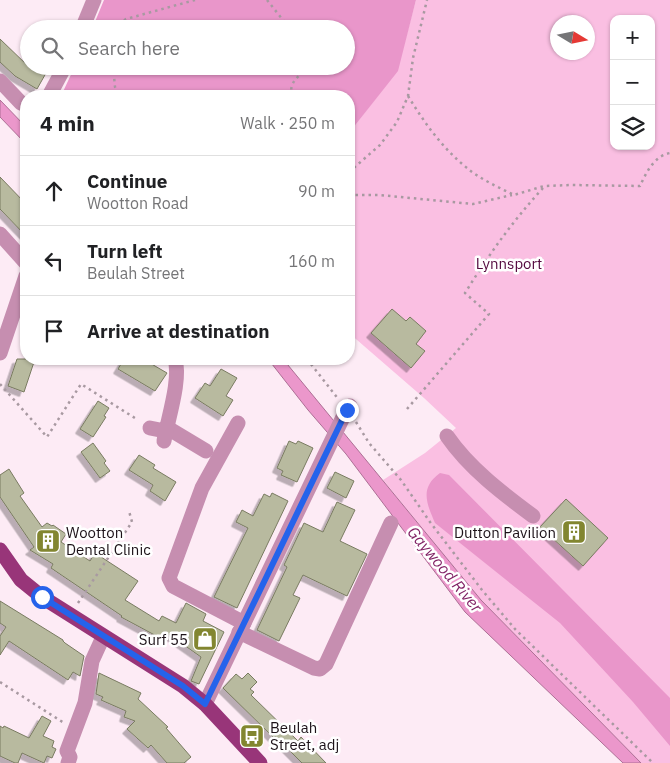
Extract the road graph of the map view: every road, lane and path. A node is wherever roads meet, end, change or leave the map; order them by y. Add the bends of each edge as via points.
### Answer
1 (94, 0) edge
2 (195, 0) edge
3 (267, 0) edge
4 (427, 0) edge
5 (86, 20) edge
6 (125, 20) edge
7 (283, 20) edge
8 (60, 75) edge
9 (114, 75) edge
10 (300, 75) edge
11 (0, 81) edge
12 (52, 90) edge
13 (116, 90) edge
14 (290, 90) edge
15 (408, 96) junction
16 (20, 102) edge
17 (670, 153) edge
18 (355, 167) edge
19 (544, 186) junction
20 (355, 195) edge
21 (514, 195) junction
22 (0, 234) edge
23 (20, 256) edge
24 (20, 294) edge
25 (0, 353) edge
26 (177, 365) edge
27 (0, 384) edge
28 (407, 409) dead end
29 (347, 410) dead end
30 (238, 423) dead end
31 (150, 428) joint
32 (165, 433) junction
33 (447, 436) dead end
34 (206, 451) dead end
35 (391, 470) dead end
36 (129, 511) dead end
37 (533, 516) dead end
38 (391, 523) dead end
39 (0, 550) edge
40 (69, 616) junction
41 (242, 628) junction
42 (103, 637) junction
43 (0, 682) edge
44 (205, 704) junction
45 (75, 729) junction
46 (69, 760) edge
47 (260, 763) edge
48 (653, 763) edge

1 - 5 street
2 - 6 path
3 - 7 path
4 - 15 path
8 - 12 street
9 - 13 path
10 - 14 path via 292,82
11 - 16 street
15 - 18 path via 397,122 380,146
15 - 21 path via 443,146 467,169
17 - 19 path via 648,168 640,186
19 - 21 path
19 - 28 path via 496,244 465,293 489,314
20 - 21 path via 473,204
22 - 23 street
24 - 25 street
26 - 32 street
27 - 31 path via 47,437 82,384
29 - 41 street
30 - 41 street via 202,488 169,578 173,586
31 - 32 street
32 - 34 street
33 - 37 street via 458,452
35 - 48 path via 516,629
36 - 40 path via 132,522
38 - 41 street via 326,664 320,669
39 - 40 main road via 21,580
40 - 42 main road
41 - 44 street
42 - 44 main road via 183,686
42 - 45 street via 92,661 85,703
43 - 45 path
44 - 47 main road
45 - 46 street via 67,751

